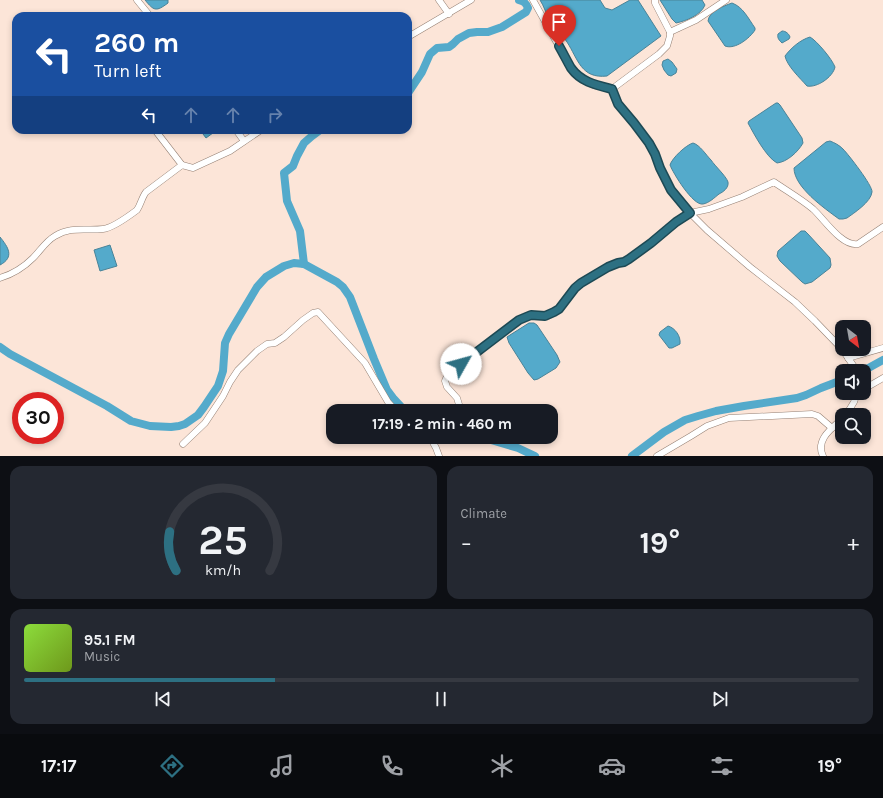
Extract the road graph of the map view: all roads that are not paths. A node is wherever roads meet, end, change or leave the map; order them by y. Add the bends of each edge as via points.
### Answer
1 (137, 0) edge
2 (439, 0) edge
3 (471, 0) edge
4 (532, 0) edge
5 (655, 0) edge
6 (726, 0) edge
7 (147, 12) edge
8 (449, 14) junction
9 (670, 32) junction
10 (412, 35) edge
11 (612, 89) junction
12 (158, 134) edge
13 (239, 134) edge
14 (255, 134) edge
15 (244, 141) junction
16 (182, 165) junction
17 (690, 213) junction
18 (883, 227) edge
19 (0, 278) edge
20 (883, 348) edge
21 (848, 358) junction
22 (852, 364) edge
23 (883, 378) edge
24 (871, 383) edge
25 (390, 404) edge
26 (459, 404) edge
27 (835, 425) edge
28 (832, 428) junction
29 (183, 444) dead end
30 (433, 444) edge
31 (439, 456) edge
32 (657, 456) edge
33 (823, 456) edge

1 - 7 street
2 - 8 street
3 - 8 street
4 - 11 street via 572,68 582,79 593,85
5 - 9 street
6 - 9 street via 696,20
8 - 10 street
9 - 11 street via 667,46 659,54
11 - 17 street via 618,104 649,143 671,190
12 - 16 street
13 - 15 street
14 - 15 street
15 - 16 street via 230,151 193,168
16 - 19 street via 151,187 144,194 137,210 114,226 104,229 73,229 54,236 21,269
17 - 18 street via 742,197 774,182 813,209 841,238 855,245
17 - 21 street via 750,267 795,302
17 - 26 street via 629,259 608,267 581,283 559,309 545,316 531,315 519,320 448,374 445,381
20 - 21 street
21 - 22 street
23 - 24 street
25 - 29 street via 365,363 318,312 303,320 275,343 266,344 256,352 238,370 205,423
27 - 28 street
28 - 32 street via 823,419 812,414 729,418 707,426
28 - 33 street via 825,435 821,448
30 - 31 street

